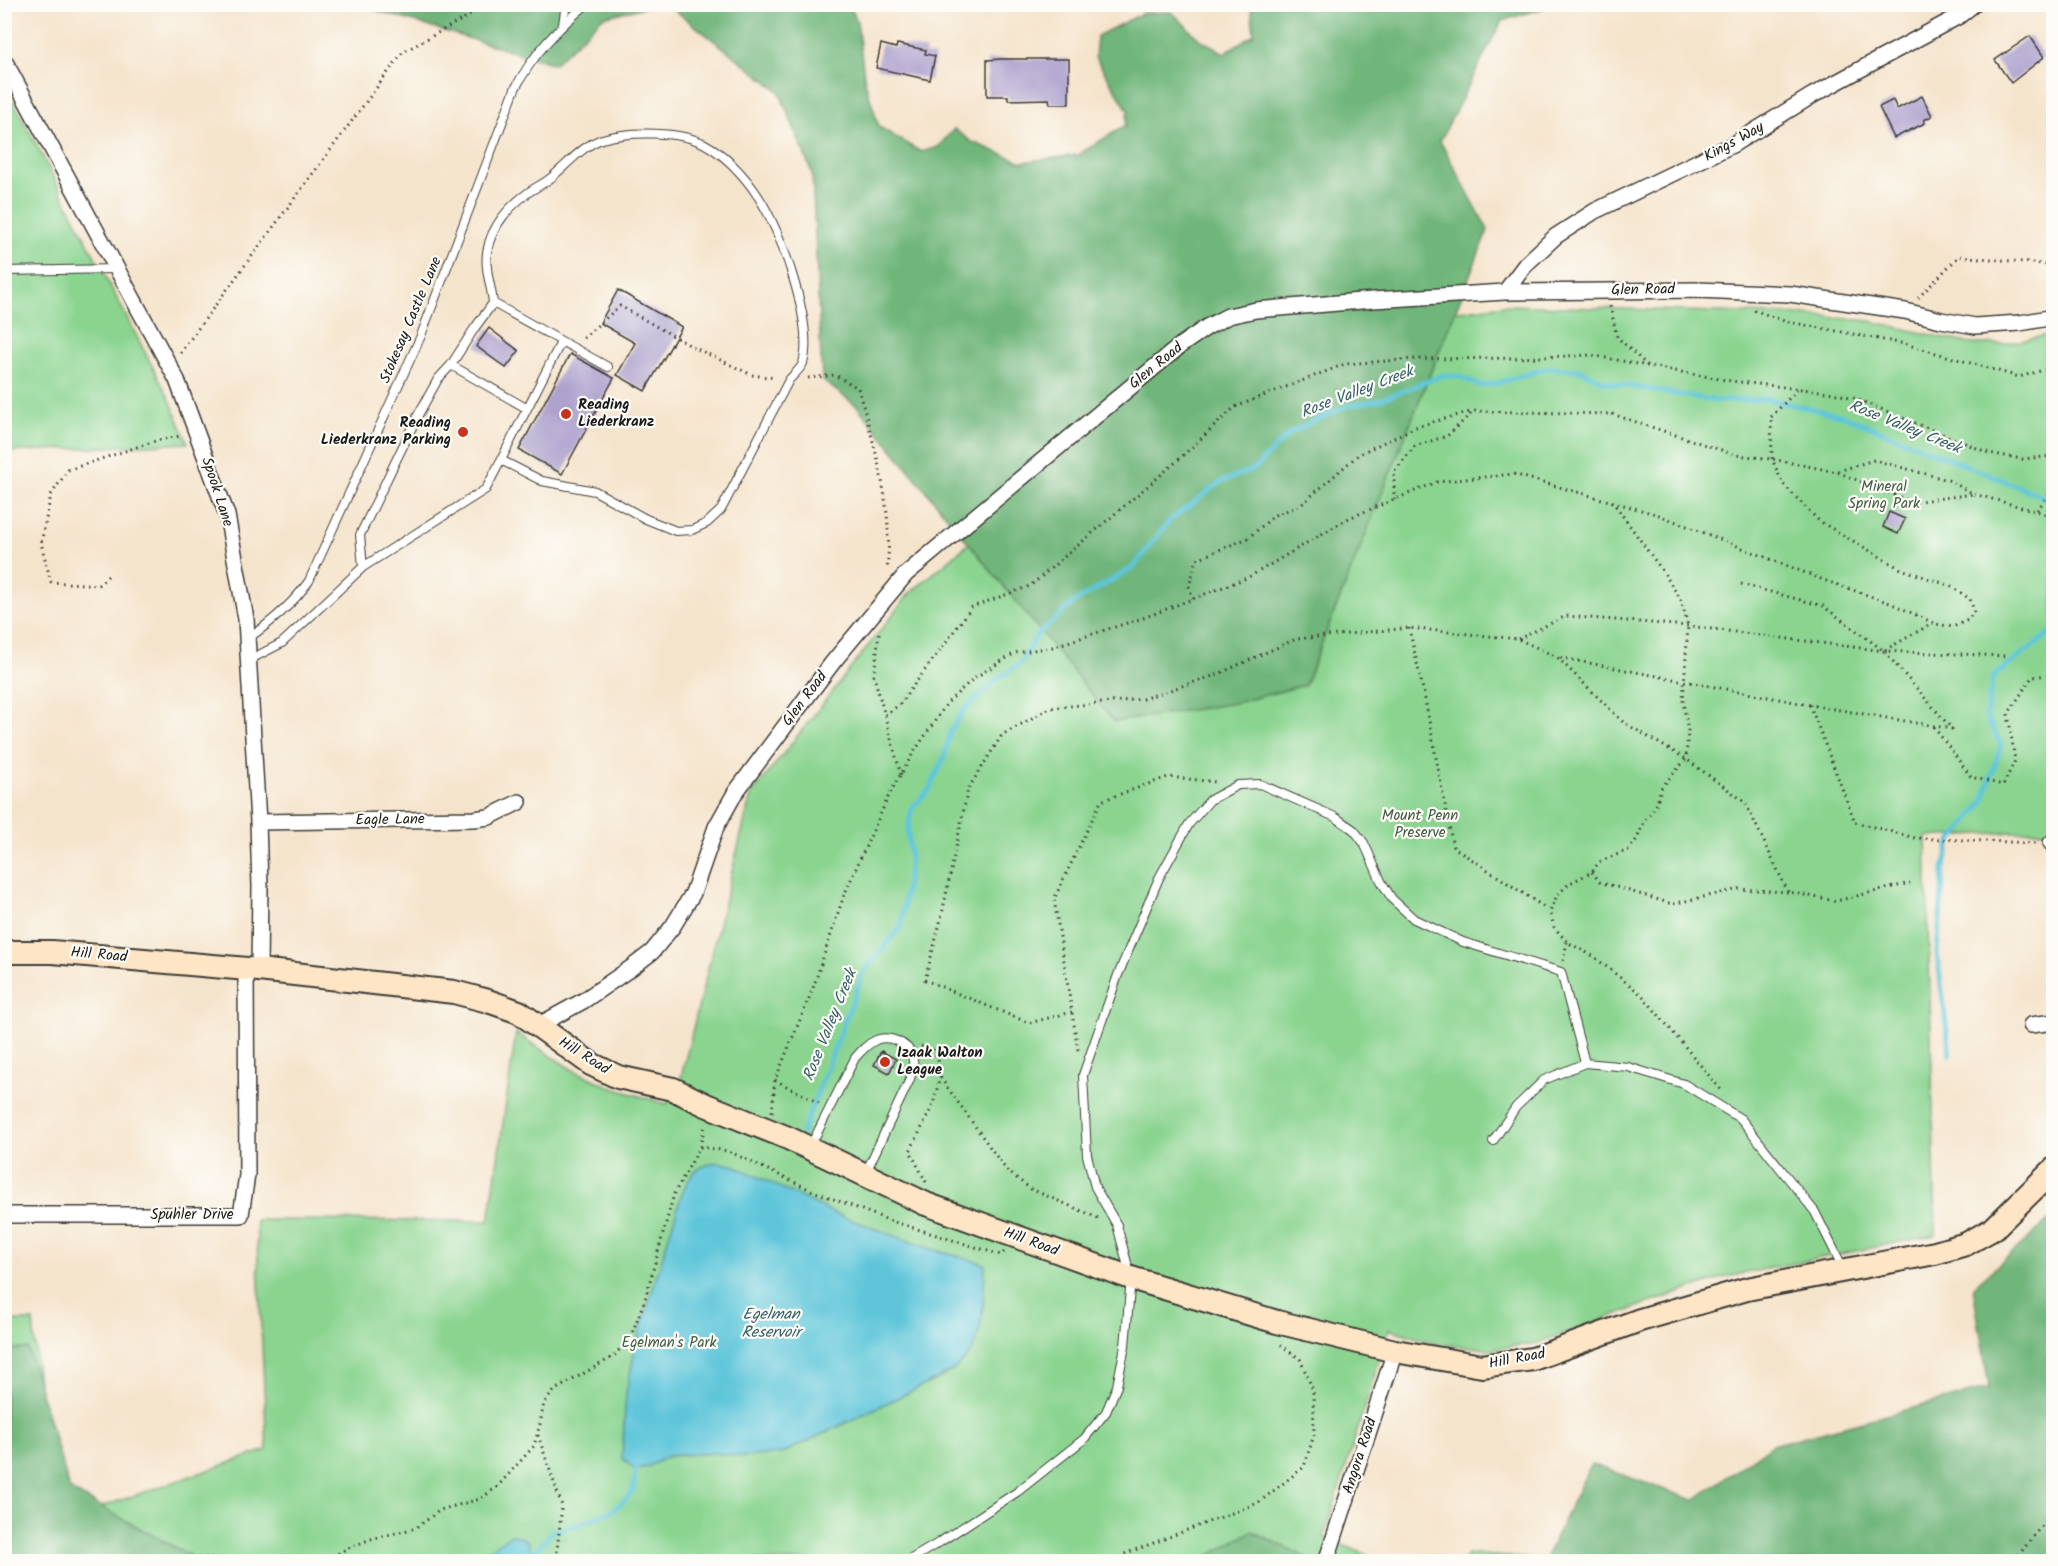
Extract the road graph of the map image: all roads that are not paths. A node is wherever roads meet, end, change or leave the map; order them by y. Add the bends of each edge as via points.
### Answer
1 (566, 4) edge
2 (587, 4) edge
3 (1974, 4) edge
4 (563, 24) junction
5 (4, 60) edge
6 (117, 269) junction
7 (4, 272) edge
8 (1505, 292) junction
9 (493, 303) junction
10 (2054, 317) edge
11 (561, 342) junction
12 (451, 365) junction
13 (608, 367) dead end
14 (526, 408) junction
15 (501, 460) junction
16 (363, 567) junction
17 (247, 639) junction
18 (249, 660) junction
19 (519, 802) dead end
20 (258, 822) junction
21 (4, 952) edge
22 (252, 969) junction
23 (2054, 1022) edge
24 (539, 1025) junction
25 (2031, 1025) dead end
26 (1585, 1063) junction
27 (1493, 1141) dead end
28 (810, 1149) junction
29 (2054, 1169) edge
30 (864, 1176) junction
31 (4, 1215) edge
32 (1844, 1270) junction
33 (1131, 1278) junction
34 (1395, 1351) junction
35 (906, 1562) edge
36 (1326, 1562) edge

1 - 4 lane
2 - 4 lane, Stokesay Castle Lane
3 - 8 street, Kings Way via 1732,145 1595,211 1556,236 1526,264
4 - 17 lane, Stokesay Castle Lane via 536,53 515,89 420,338 313,574 284,611
5 - 6 street, Spook Lane
6 - 7 lane
6 - 17 street, Spook Lane via 170,366 227,515
8 - 10 street, Glen Road via 1698,290 1790,294 1975,326
8 - 24 street, Glen Road via 1256,310 1228,316 1181,345 906,574 833,662 735,792 716,827 693,893 652,952 583,1001
9 - 11 lane
9 - 12 lane
9 - 15 lane via 486,267 488,246 495,227 514,205 601,140 650,134 685,136 722,155 764,205 802,309 805,344 803,364 789,380 721,510 692,530 676,531 595,491 542,481
11 - 13 lane
11 - 14 lane
12 - 14 lane
12 - 16 lane via 438,378 417,417 360,535
14 - 15 lane
15 - 16 lane via 486,489
16 - 18 lane via 282,643
17 - 18 street, Spook Lane
18 - 20 street, Spook Lane
19 - 20 street, Eagle Lane via 489,817 474,819
20 - 22 street, Spook Lane via 260,886
21 - 22 street, Hill Road via 52,952
22 - 24 street, Hill Road via 454,992 519,1012
22 - 31 street, Spuhler Drive via 247,1175 241,1215
23 - 25 street
24 - 28 street, Hill Road via 591,1064 618,1077 673,1089
26 - 27 lane via 1544,1080 1516,1107
26 - 32 lane via 1628,1067 1684,1084 1741,1119 1815,1212
26 - 33 lane via 1562,972 1462,942 1414,919 1392,899 1354,830 1335,817 1260,784 1238,785 1210,800 1189,824 1159,879 1118,975 1083,1075 1087,1155 1095,1187 1117,1225
28 - 30 street, Hill Road
28 - 30 lane via 864,1046 883,1038 895,1040 912,1056 914,1065
29 - 32 street, Hill Road via 1993,1228 1966,1244
30 - 33 street, Hill Road via 926,1204
32 - 34 street, Hill Road via 1737,1292 1515,1362 1482,1366
33 - 34 street, Hill Road via 1277,1322
33 - 35 lane via 1125,1346 1117,1386 1106,1412 1084,1439 1017,1492
34 - 36 street, Angora Road

